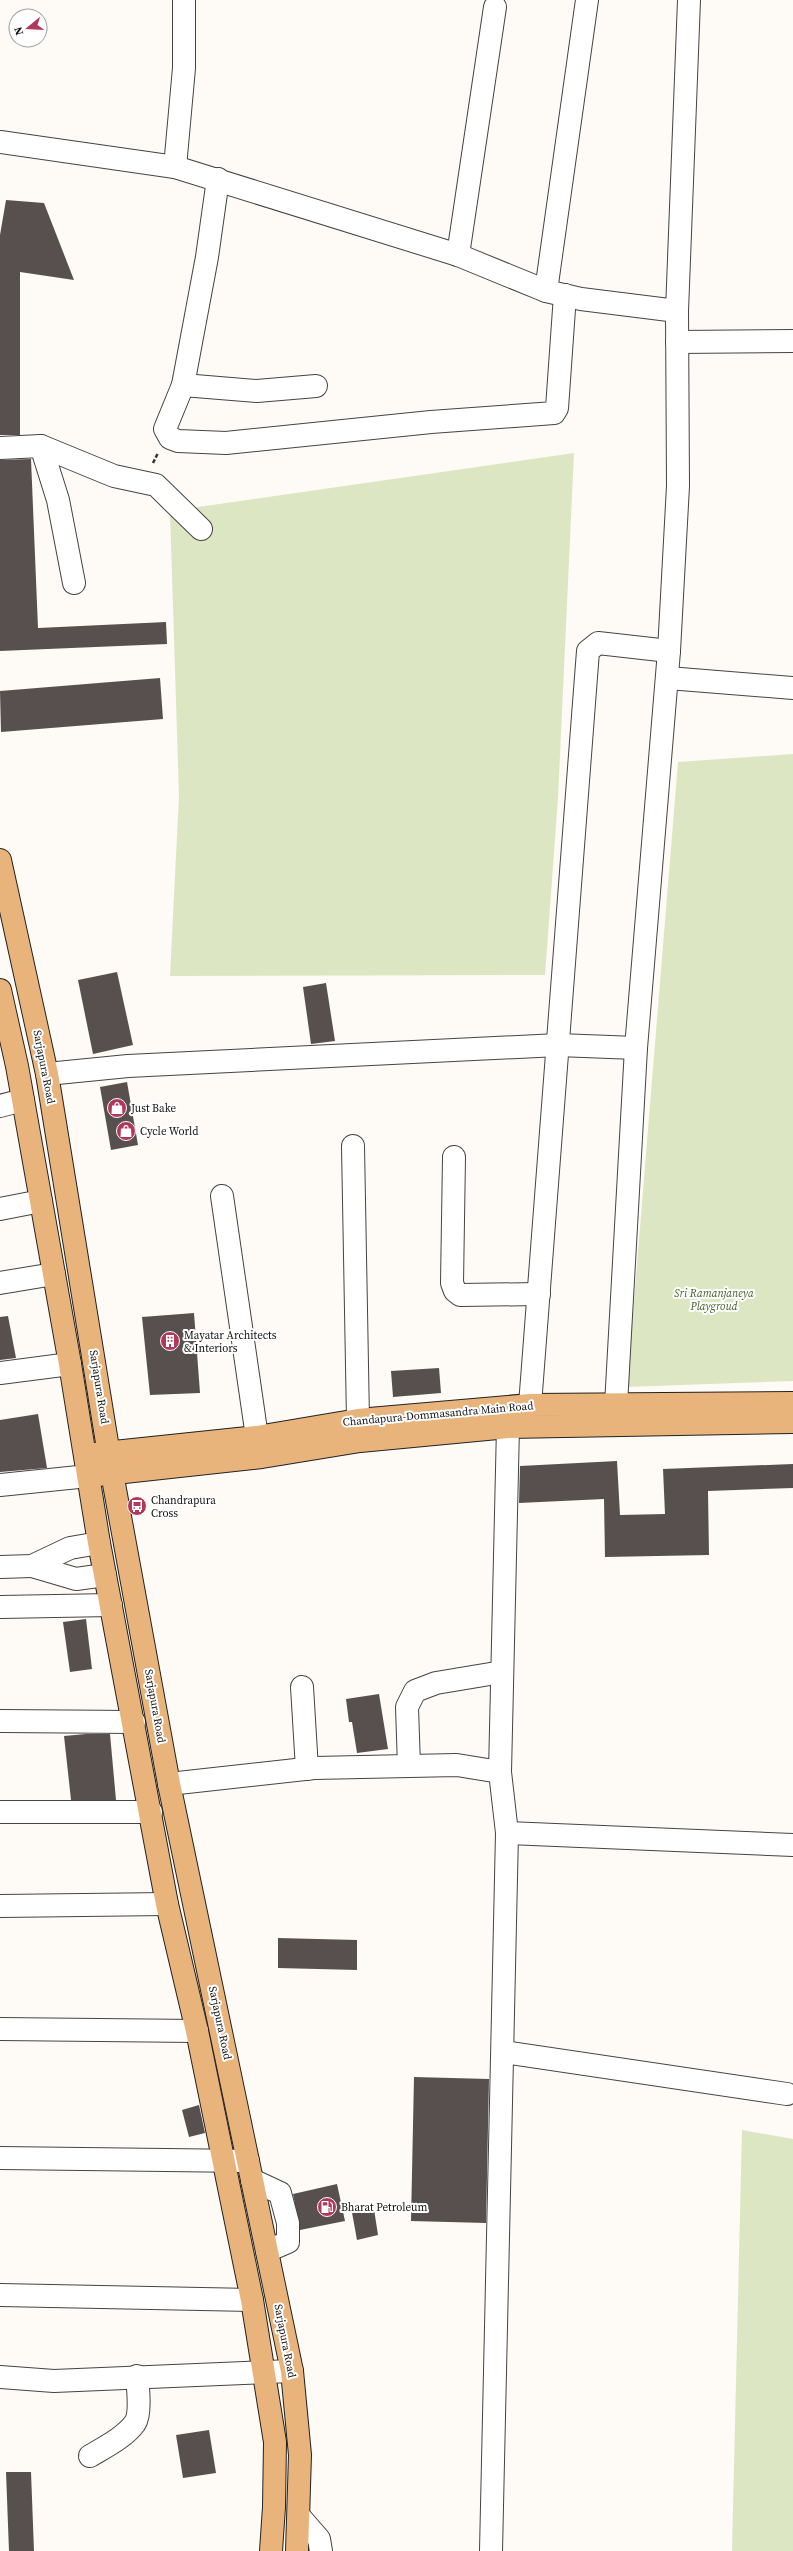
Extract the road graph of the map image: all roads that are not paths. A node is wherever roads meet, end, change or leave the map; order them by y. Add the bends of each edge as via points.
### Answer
1 (184, 0) edge
2 (587, 0) edge
3 (689, 0) edge
4 (495, 7) dead end
5 (0, 142) edge
6 (175, 167) junction
7 (218, 180) junction
8 (458, 255) junction
9 (556, 293) junction
10 (676, 310) junction
11 (793, 341) edge
12 (677, 342) junction
13 (183, 384) junction
14 (316, 386) dead end
15 (41, 446) junction
16 (0, 448) edge
17 (201, 530) dead end
18 (74, 583) dead end
19 (669, 651) junction
20 (668, 678) junction
21 (793, 688) edge
22 (0, 860) edge
23 (0, 990) edge
24 (558, 1045) junction
25 (636, 1048) junction
26 (47, 1074) junction
27 (23, 1100) junction
28 (0, 1106) edge
29 (353, 1146) dead end
30 (454, 1157) dead end
31 (222, 1196) dead end
32 (41, 1201) junction
33 (0, 1208) edge
34 (54, 1274) junction
35 (0, 1283) edge
36 (539, 1294) junction
37 (70, 1364) junction
38 (0, 1372) edge
39 (793, 1403) edge
40 (530, 1405) junction
41 (616, 1405) junction
42 (358, 1420) junction
43 (793, 1422) edge
44 (508, 1427) junction
45 (257, 1437) junction
46 (110, 1450) junction
47 (86, 1466) junction
48 (112, 1473) junction
49 (0, 1486) edge
50 (99, 1543) junction
51 (32, 1566) junction
52 (0, 1567) edge
53 (105, 1575) junction
54 (111, 1605) junction
55 (0, 1607) edge
56 (502, 1672) junction
57 (302, 1688) dead end
58 (0, 1721) edge
59 (134, 1722) junction
60 (410, 1766) junction
61 (307, 1769) junction
62 (500, 1772) junction
63 (170, 1784) junction
64 (0, 1812) edge
65 (150, 1812) junction
66 (507, 1833) junction
67 (793, 1845) edge
68 (167, 1904) junction
69 (0, 1906) edge
70 (0, 2029) edge
71 (197, 2031) junction
72 (503, 2052) junction
73 (787, 2094) dead end
74 (0, 2158) edge
75 (224, 2162) junction
76 (250, 2170) junction
77 (0, 2295) edge
78 (252, 2300) junction
79 (292, 2371) junction
80 (264, 2372) junction
81 (137, 2376) junction
82 (0, 2377) edge
83 (29, 2381) junction
84 (0, 2392) edge
85 (90, 2456) dead end
86 (299, 2516) junction
87 (270, 2551) edge
88 (298, 2551) edge
89 (321, 2551) edge
90 (491, 2551) edge

1 - 6 street via 184,68
2 - 9 street
3 - 10 street
4 - 8 street
5 - 6 street
6 - 7 street
7 - 8 street
7 - 13 street via 207,257
8 - 9 street
9 - 10 street
9 - 13 street via 557,408 554,413 416,423 226,443 178,441 170,438 165,430
10 - 12 street
11 - 12 street
12 - 19 street via 678,486
13 - 14 street via 257,391
15 - 16 street
15 - 17 street via 114,476 156,485
15 - 18 street via 58,500
19 - 20 street
19 - 24 street via 598,644 588,651
20 - 21 street
20 - 25 street
22 - 26 main road, Sarjapura Road
23 - 27 main road
24 - 25 street
24 - 26 street via 128,1066
24 - 36 street
25 - 41 street
26 - 46 main road, Sarjapura Road
27 - 28 street
27 - 32 main road
29 - 42 street
30 - 36 street via 452,1283 455,1291 460,1295
31 - 45 street
32 - 33 street
32 - 34 main road
34 - 35 street
34 - 37 main road
36 - 40 street
37 - 38 street
37 - 47 main road
39 - 41 main road, Chandapura-Dommasandra Main Road
40 - 41 main road, Chandapura-Dommasandra Main Road
40 - 42 main road, Chandapura-Dommasandra Main Road
42 - 45 main road, Chandapura-Dommasandra Main Road
43 - 44 main road, Chandapura-Dommasandra Main Road
44 - 48 main road, Chandapura-Dommasandra Main Road via 360,1441 262,1457
44 - 56 street
45 - 46 main road, Chandapura-Dommasandra Main Road
46 - 47 main road, Chandapura-Dommasandra Main Road
46 - 48 main road, Sarjapura Road
47 - 48 main road, Chandapura-Dommasandra Main Road
47 - 49 street
47 - 50 main road
48 - 63 main road, Sarjapura Road
50 - 51 street via 70,1548
50 - 53 main road
51 - 52 street
51 - 53 street via 76,1579
53 - 54 main road
54 - 55 street
54 - 59 main road
56 - 60 street via 436,1683 414,1691 407,1706
56 - 62 street
57 - 61 street
58 - 59 street
59 - 65 main road
60 - 61 street
60 - 62 street via 457,1765
61 - 63 street
62 - 66 street
63 - 76 main road, Sarjapura Road
64 - 65 street
65 - 68 main road
66 - 67 street
66 - 72 street
68 - 69 street
68 - 71 main road
70 - 71 street
71 - 75 main road
72 - 73 street
72 - 90 street
74 - 75 street
75 - 76 street
75 - 78 main road
76 - 79 main road, Sarjapura Road
77 - 78 street
78 - 80 main road
79 - 80 street
79 - 86 main road, Sarjapura Road via 300,2455
80 - 81 street
80 - 87 main road via 275,2442
81 - 83 street
81 - 85 street via 136,2422 123,2435
82 - 83 street
83 - 84 street
86 - 88 main road, Sarjapura Road
86 - 89 street via 319,2539

